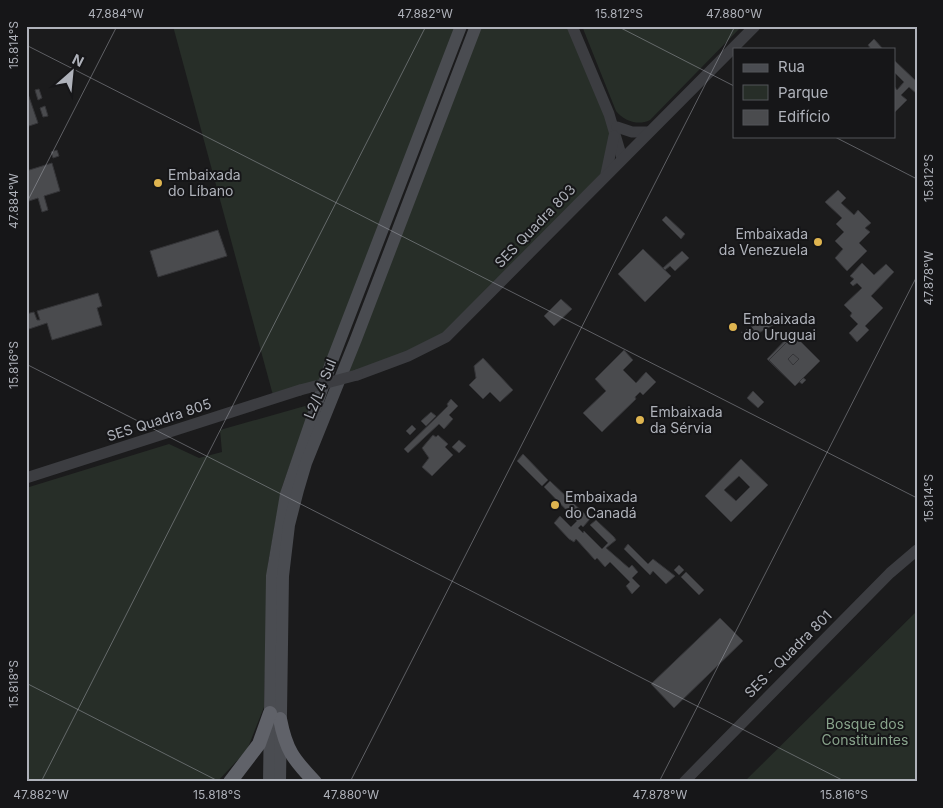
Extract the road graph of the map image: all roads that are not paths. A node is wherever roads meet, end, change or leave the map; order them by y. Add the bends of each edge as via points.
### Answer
1 (461, 26) edge
2 (483, 26) edge
3 (572, 26) edge
4 (755, 26) edge
5 (474, 32) edge
6 (616, 130) junction
7 (648, 132) junction
8 (627, 154) junction
9 (605, 176) junction
10 (300, 390) joint
11 (26, 478) edge
12 (917, 550) edge
13 (275, 716) junction
14 (230, 782) edge
15 (269, 782) edge
16 (280, 782) edge
17 (315, 782) edge
18 (684, 782) edge

1 - 13 main road, L2/L4 Sul via 330,366 286,494 272,576
2 - 5 main road, L2/L4 Sul
3 - 6 street
4 - 7 street, SES Quadra 803
5 - 13 main road, L2/L4 Sul via 298,490 289,525 283,576
6 - 7 street
6 - 8 street
6 - 9 street
7 - 8 street, SES Quadra 803
8 - 9 street, SES Quadra 803
9 - 10 street, SES Quadra 803, bridge via 446,337 408,356 357,375
10 - 11 street, SES Quadra 805
12 - 18 street, SES - Quadra 801 via 890,573
13 - 14 highway via 260,744
13 - 15 main road, L2/L4 Sul
13 - 16 main road, L2/L4 Sul
13 - 17 highway via 285,743

